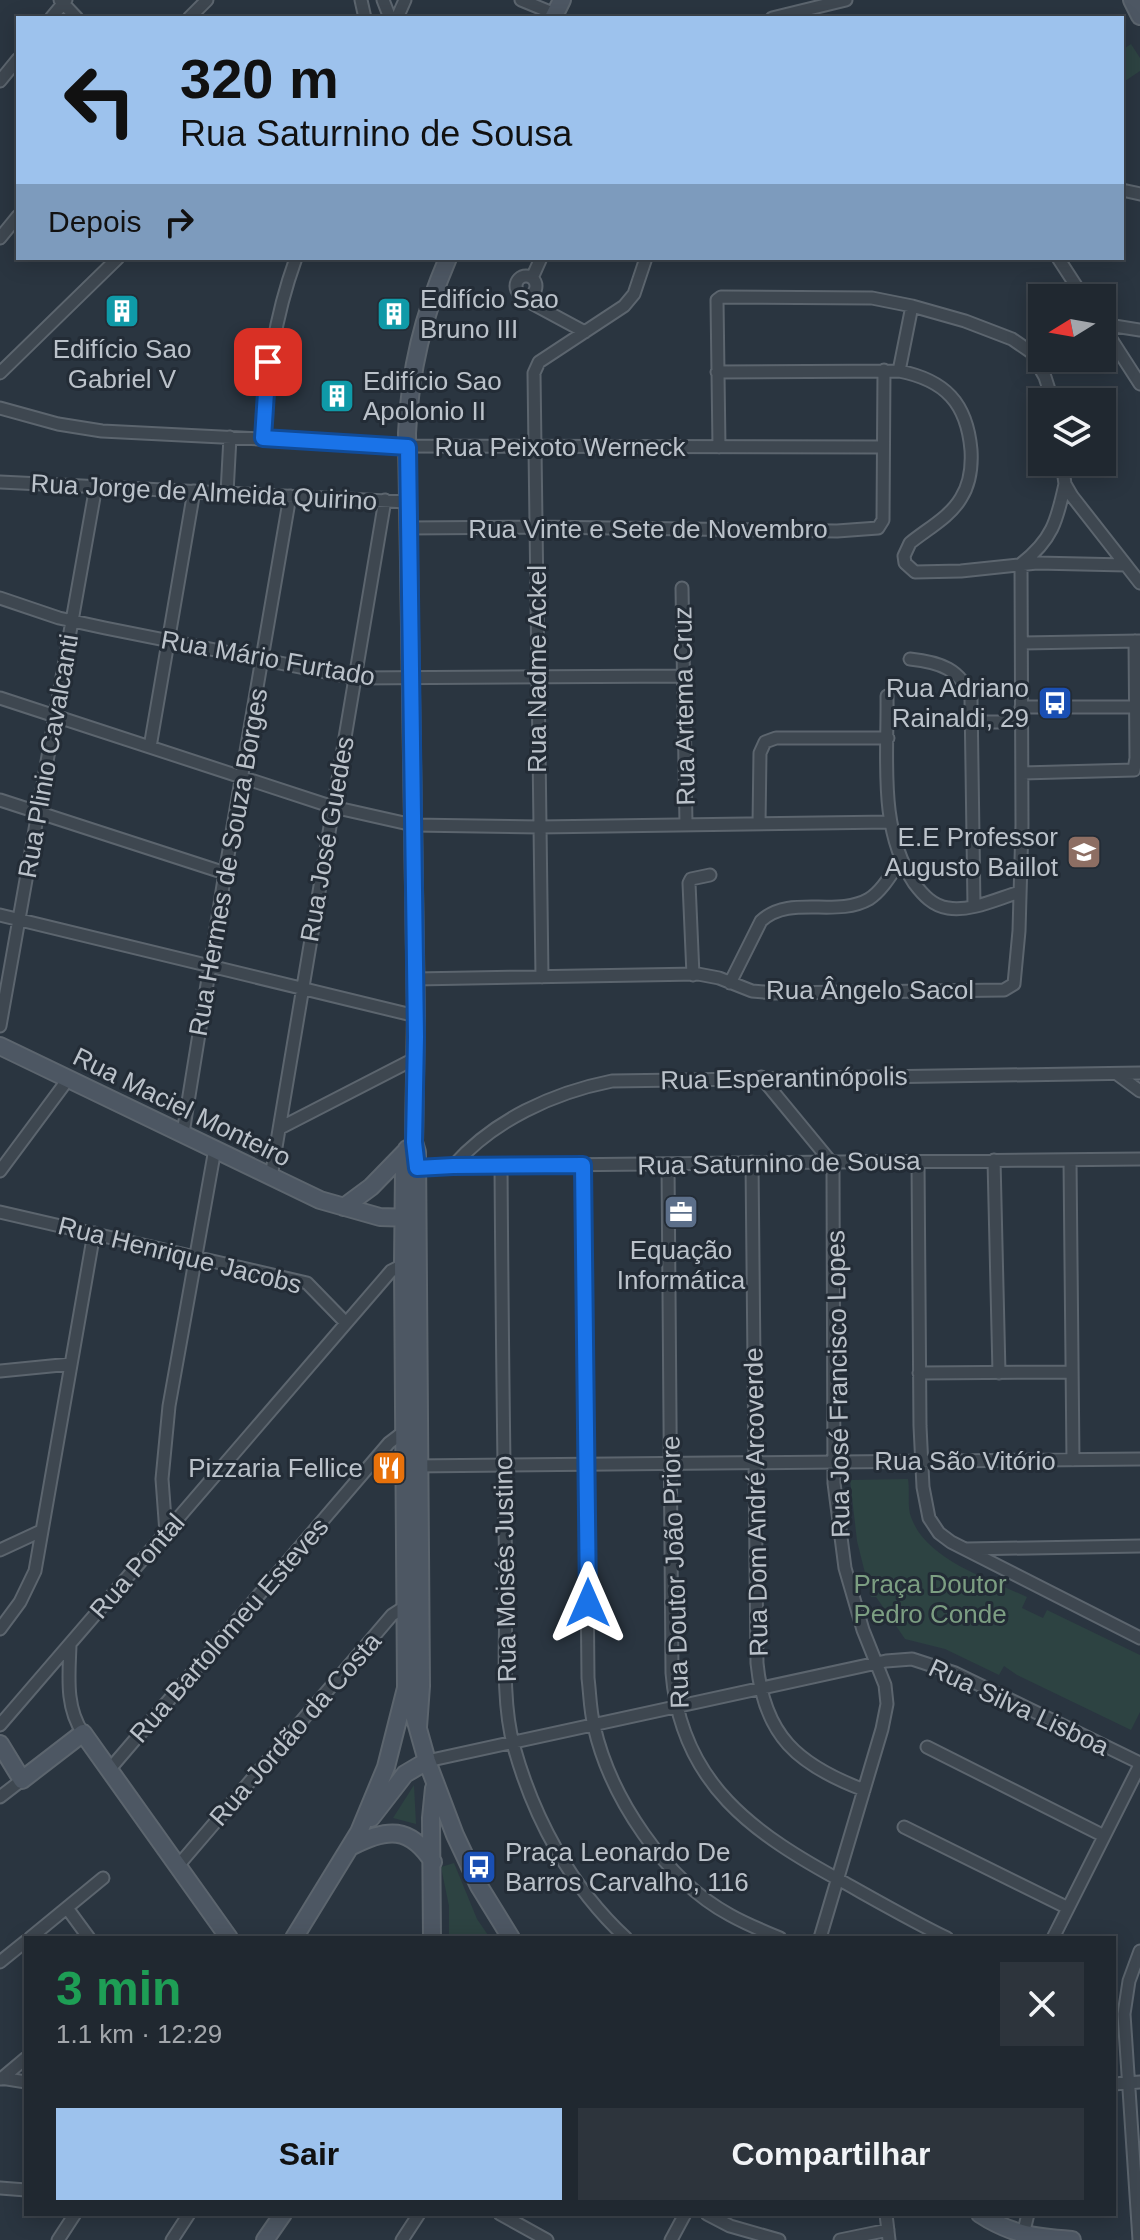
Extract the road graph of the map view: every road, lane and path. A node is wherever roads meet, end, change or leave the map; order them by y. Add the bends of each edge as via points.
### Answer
1 (207, 0) edge
2 (521, 0) edge
3 (846, 0) edge
4 (1132, 0) edge
5 (557, 11) edge
6 (191, 16) edge
7 (780, 16) edge
8 (1140, 16) edge
9 (16, 61) edge
10 (0, 81) edge
11 (116, 260) edge
12 (295, 260) edge
13 (447, 260) edge
14 (540, 260) edge
15 (645, 260) edge
16 (1059, 260) edge
17 (1075, 284) edge
18 (912, 306) junction
19 (1116, 327) edge
20 (1140, 330) edge
21 (585, 332) junction
22 (1116, 347) edge
23 (884, 370) junction
24 (899, 371) junction
25 (717, 372) junction
26 (0, 373) edge
27 (1140, 384) edge
28 (1048, 388) edge
29 (0, 408) edge
30 (230, 437) junction
31 (263, 438) junction
32 (534, 446) junction
33 (408, 447) junction
34 (719, 447) junction
35 (883, 447) junction
36 (1064, 476) edge
37 (0, 482) edge
38 (1065, 484) junction
39 (96, 486) junction
40 (194, 491) junction
41 (227, 493) junction
42 (290, 496) junction
43 (385, 500) junction
44 (407, 502) junction
45 (536, 527) junction
46 (408, 528) junction
47 (1021, 564) junction
48 (1126, 565) junction
49 (1140, 583) edge
50 (682, 588) dead end
51 (0, 598) edge
52 (72, 620) junction
53 (168, 641) junction
54 (1138, 641) edge
55 (1022, 643) junction
56 (910, 659) dead end
57 (261, 660) junction
58 (685, 676) junction
59 (355, 678) junction
60 (411, 678) junction
61 (537, 678) junction
62 (887, 696) dead end
63 (0, 698) edge
64 (1021, 707) junction
65 (1136, 707) junction
66 (55, 716) junction
67 (973, 722) junction
68 (1021, 722) junction
69 (888, 738) junction
70 (150, 747) junction
71 (1022, 773) junction
72 (241, 777) junction
73 (0, 800) edge
74 (333, 807) junction
75 (39, 812) junction
76 (890, 822) junction
77 (686, 824) junction
78 (759, 824) junction
79 (413, 825) junction
80 (539, 827) junction
81 (901, 860) junction
82 (225, 873) junction
83 (710, 875) dead end
84 (1020, 892) junction
85 (974, 906) junction
86 (0, 915) edge
87 (20, 920) junction
88 (209, 965) junction
89 (693, 975) junction
90 (542, 977) junction
91 (415, 979) junction
92 (730, 983) junction
93 (301, 988) junction
94 (416, 1016) junction
95 (0, 1026) edge
96 (0, 1046) edge
97 (416, 1058) junction
98 (1140, 1073) edge
99 (1117, 1074) junction
100 (761, 1077) junction
101 (69, 1078) junction
102 (1140, 1091) edge
103 (280, 1128) junction
104 (183, 1133) junction
105 (411, 1145) junction
106 (215, 1149) junction
107 (1140, 1159) edge
108 (994, 1160) junction
109 (1070, 1160) junction
110 (752, 1162) junction
111 (831, 1162) junction
112 (918, 1162) junction
113 (668, 1164) junction
114 (583, 1165) junction
115 (453, 1166) junction
116 (501, 1166) junction
117 (410, 1169) junction
118 (0, 1171) edge
119 (271, 1177) junction
120 (374, 1184) junction
121 (344, 1207) junction
122 (0, 1212) edge
123 (380, 1217) junction
124 (410, 1218) junction
125 (94, 1233) junction
126 (195, 1256) junction
127 (403, 1265) junction
128 (346, 1323) junction
129 (71, 1364) junction
130 (0, 1371) edge
131 (1072, 1372) junction
132 (919, 1373) junction
133 (999, 1373) junction
134 (411, 1430) junction
135 (1140, 1459) edge
136 (1073, 1460) junction
137 (921, 1461) junction
138 (755, 1462) junction
139 (835, 1462) junction
140 (670, 1463) junction
141 (587, 1464) junction
142 (503, 1465) junction
143 (412, 1466) junction
144 (41, 1531) junction
145 (166, 1533) junction
146 (1140, 1546) edge
147 (0, 1550) edge
148 (966, 1550) junction
149 (413, 1603) junction
150 (0, 1629) edge
151 (1140, 1638) edge
152 (70, 1644) junction
153 (877, 1663) junction
154 (406, 1686) junction
155 (760, 1689) junction
156 (676, 1708) junction
157 (0, 1725) edge
158 (594, 1726) junction
159 (418, 1727) junction
160 (83, 1733) junction
161 (0, 1744) edge
162 (513, 1744) junction
163 (927, 1747) dead end
164 (427, 1761) junction
165 (1140, 1764) edge
166 (109, 1770) junction
167 (22, 1780) junction
168 (435, 1785) junction
169 (864, 1790) junction
170 (0, 1797) edge
171 (904, 1827) dead end
172 (432, 1835) junction
173 (455, 1835) junction
174 (1104, 1836) junction
175 (355, 1839) junction
176 (433, 1862) junction
177 (177, 1867) junction
178 (103, 1878) dead end
179 (837, 1879) junction
180 (67, 1908) junction
181 (1068, 1908) junction
182 (33, 1936) edge
183 (88, 1936) edge
184 (228, 1936) edge
185 (295, 1936) edge
186 (432, 1936) edge
187 (510, 1936) edge
188 (624, 1936) edge
189 (776, 1936) edge
190 (821, 1936) edge
191 (943, 1936) edge
192 (1054, 1936) edge
193 (24, 1943) edge
194 (1140, 1951) edge
195 (0, 1962) edge
196 (24, 2060) edge
197 (0, 2078) edge
198 (24, 2082) edge
199 (1134, 2083) edge
200 (0, 2188) edge
201 (24, 2190) edge
202 (74, 2216) edge
203 (188, 2216) edge
204 (282, 2216) edge
205 (418, 2216) edge
206 (504, 2216) edge
207 (684, 2216) edge
208 (711, 2216) edge
209 (983, 2216) edge
210 (1028, 2216) edge
211 (889, 2235) edge
212 (1022, 2238) edge
213 (58, 2240) edge
214 (172, 2240) edge
215 (266, 2240) edge
216 (402, 2240) edge
217 (547, 2240) edge
218 (671, 2240) edge
219 (779, 2240) edge
220 (840, 2240) edge
221 (1072, 2240) edge
222 (1139, 2240) edge

1 - 6 street
2 - 5 street
3 - 7 street
4 - 8 street
9 - 10 street
11 - 26 street
12 - 31 street via 271,347
13 - 33 street via 428,305 413,363
14 - 21 street via 532,278 535,290 528,296 533,304
15 - 21 street via 630,299
16 - 17 street
18 - 24 street
18 - 25 street via 858,297 718,298
18 - 28 street via 1025,346
19 - 20 street
21 - 32 street, Rua Nadme Ackel via 539,362 534,373
22 - 27 street
23 - 24 street
23 - 25 street
23 - 35 street
24 - 47 street via 932,381 958,403 966,419 971,457 959,501 910,543 905,563 924,573
25 - 34 street
29 - 30 street, Rua Peixoto Werneck via 102,431
30 - 31 street, Rua Peixoto Werneck
30 - 41 street
31 - 33 street, Rua Peixoto Werneck
32 - 33 street, Rua Peixoto Werneck
32 - 34 street, Rua Peixoto Werneck
32 - 45 street, Rua Nadme Ackel
33 - 44 street
34 - 35 street, Rua Peixoto Werneck
35 - 45 street, Rua Vinte e Sete de Novembro via 883,520 872,530
36 - 38 street
37 - 39 street, Rua Jorge de Almeida Quirino
38 - 47 street via 1054,528
38 - 48 street
39 - 40 street, Rua Jorge de Almeida Quirino
39 - 52 street, Rua Plinio Cavalcanti
40 - 41 street, Rua Jorge de Almeida Quirino
40 - 53 street
41 - 42 street, Rua Jorge de Almeida Quirino
42 - 43 street, Rua Jorge de Almeida Quirino
42 - 57 street, Rua Hermes de Souza Borges
43 - 44 street, Rua Jorge de Almeida Quirino
43 - 59 street, Rua José Guedes
44 - 46 street
45 - 46 street, Rua Vinte e Sete de Novembro
45 - 61 street, Rua Nadme Ackel
46 - 60 street
47 - 48 street
47 - 55 street
48 - 49 street
50 - 58 street, Rua Artema Cruz
51 - 52 street, Rua Mário Furtado
52 - 53 street, Rua Mário Furtado
52 - 66 street, Rua Plinio Cavalcanti
53 - 57 street, Rua Mário Furtado
53 - 70 street
54 - 55 street
54 - 65 street
55 - 64 street
56 - 67 street via 956,672 967,687
57 - 59 street, Rua Mário Furtado
57 - 72 street, Rua Hermes de Souza Borges
58 - 61 street, Rua Mário Furtado
58 - 77 street, Rua Artema Cruz
59 - 60 street, Rua Mário Furtado
59 - 74 street, Rua José Guedes
60 - 61 street, Rua Mário Furtado
60 - 79 street
61 - 80 street, Rua Nadme Ackel
62 - 69 street
63 - 66 street
64 - 65 street
64 - 68 street
65 - 71 street via 1134,770
66 - 70 street
66 - 75 street, Rua Plinio Cavalcanti
67 - 68 street
67 - 85 street
68 - 71 street
69 - 76 street
69 - 78 street via 765,742 760,753
70 - 72 street
71 - 84 street
72 - 74 street
72 - 82 street, Rua Hermes de Souza Borges
73 - 75 street
74 - 79 street
74 - 93 street, Rua José Guedes
75 - 82 street
75 - 87 street, Rua Plinio Cavalcanti
76 - 78 street
76 - 81 street
77 - 78 street
77 - 80 street
79 - 80 street
79 - 91 street
80 - 90 street, Rua Nadme Ackel
81 - 85 street via 918,889 936,904
81 - 92 street via 867,900 780,909 766,917
82 - 88 street, Rua Hermes de Souza Borges
83 - 89 street via 689,883
84 - 85 street
84 - 92 street, Rua Ângelo Sacol via 1015,980 1004,990 775,993
86 - 87 street
87 - 88 street
87 - 95 street, Rua Plinio Cavalcanti
88 - 93 street
88 - 104 street, Rua Hermes de Souza Borges
89 - 90 street, Rua Ângelo Sacol
89 - 92 street, Rua Ângelo Sacol
90 - 91 street, Rua Ângelo Sacol
91 - 94 street
93 - 94 street
93 - 103 street, Rua José Guedes
94 - 97 street
96 - 101 street, Rua Maciel Monteiro
97 - 103 street
97 - 105 street
98 - 99 street, Rua Esperantinópolis
99 - 100 street, Rua Esperantinópolis
99 - 102 street
100 - 111 street
100 - 115 street, Rua Esperantinópolis via 589,1086 507,1121
101 - 104 street, Rua Maciel Monteiro
101 - 118 street
103 - 119 street, Rua José Guedes
104 - 106 street, Rua Maciel Monteiro
105 - 117 street
105 - 120 street
106 - 119 street, Rua Maciel Monteiro
106 - 126 street
107 - 109 street, Rua Saturnino de Sousa
108 - 109 street, Rua Saturnino de Sousa
108 - 112 street, Rua Saturnino de Sousa
108 - 133 street
109 - 131 street
110 - 111 street, Rua Saturnino de Sousa
110 - 113 street, Rua Saturnino de Sousa
110 - 138 street, Rua Dom André Arcoverde
111 - 112 street, Rua Saturnino de Sousa
111 - 139 street, Rua José Francisco Lopes
112 - 132 street
113 - 114 street, Rua Saturnino de Sousa
113 - 140 street, Rua Doutor João Priore
114 - 116 street, Rua Saturnino de Sousa
114 - 141 street
115 - 116 street, Rua Saturnino de Sousa
115 - 117 street, Rua Saturnino de Sousa
116 - 142 street, Rua Moisés Justino
117 - 120 street
117 - 124 street
119 - 121 street, Rua Maciel Monteiro
120 - 121 street
120 - 123 street via 371,1207
121 - 123 street, Rua Maciel Monteiro
122 - 125 street, Rua Henrique Jacobs
123 - 124 street, Rua Maciel Monteiro
124 - 127 street
124 - 134 street
125 - 126 street, Rua Henrique Jacobs
125 - 129 street
126 - 128 street, Rua Henrique Jacobs via 307,1283
126 - 145 street via 164,1444
127 - 128 street, Rua Pontal via 391,1271
127 - 134 street
128 - 145 street, Rua Pontal
129 - 130 street
129 - 144 street
131 - 133 street
131 - 136 street
132 - 133 street
132 - 137 street
134 - 143 street
134 - 166 street, Rua Bartolomeu Esteves via 389,1443
135 - 136 street, Rua São Vitório
136 - 137 street, Rua São Vitório
137 - 139 street, Rua São Vitório
137 - 148 street via 929,1518 939,1533
138 - 139 street, Rua São Vitório
138 - 140 street, Rua São Vitório
138 - 155 street, Rua Dom André Arcoverde
139 - 153 street, Rua José Francisco Lopes via 843,1560
140 - 141 street, Rua São Vitório
140 - 156 street, Rua Doutor João Priore
141 - 142 street, Rua São Vitório
141 - 158 street via 588,1678
142 - 143 street, Rua São Vitório
142 - 162 street, Rua Moisés Justino via 506,1675
143 - 149 street
144 - 147 street
144 - 150 street via 31,1580
145 - 152 street, Rua Pontal
146 - 148 street
148 - 151 street
149 - 154 street
149 - 159 street via 421,1686
149 - 177 street, Rua Jordão da Costa via 392,1615
152 - 157 street, Rua Pontal
152 - 160 street via 68,1685
153 - 155 street, Rua Silva Lisboa
153 - 165 street, Rua Silva Lisboa via 912,1659 955,1673
153 - 169 street, Rua José Francisco Lopes via 887,1704
154 - 159 street
154 - 175 street via 386,1767
155 - 156 street, Rua Silva Lisboa
155 - 169 street, Rua Dom André Arcoverde via 766,1712 792,1750 824,1773
156 - 158 street, Rua Silva Lisboa
156 - 179 street, Rua Doutor João Priore via 697,1763 732,1807 782,1847
158 - 162 street, Rua Silva Lisboa
158 - 189 street via 616,1786 660,1856 728,1914
159 - 164 street
160 - 166 street
160 - 167 street
161 - 167 street
162 - 164 street, Rua Silva Lisboa
162 - 188 street, Rua Moisés Justino via 558,1853
163 - 174 street
164 - 168 street
164 - 175 street via 405,1774
165 - 174 street
166 - 177 street
167 - 170 street
168 - 172 street
168 - 173 street
169 - 179 street, Rua José Francisco Lopes
171 - 181 street
172 - 173 street via 443,1828
172 - 176 street
173 - 187 street
174 - 181 street
175 - 176 street via 398,1832 416,1840
175 - 185 street
176 - 186 street
177 - 184 street
178 - 180 street
179 - 190 street, Rua José Francisco Lopes
179 - 191 street, Rua Doutor João Priore
180 - 182 street
180 - 183 street
181 - 192 street
193 - 195 street
194 - 199 street via 1125,1999
196 - 197 street
197 - 198 street
199 - 222 street
200 - 201 street
202 - 213 street
203 - 214 street
204 - 215 street
205 - 216 street
206 - 217 street
207 - 218 street
208 - 219 street
209 - 212 street
210 - 212 street
211 - 220 street
212 - 221 street

